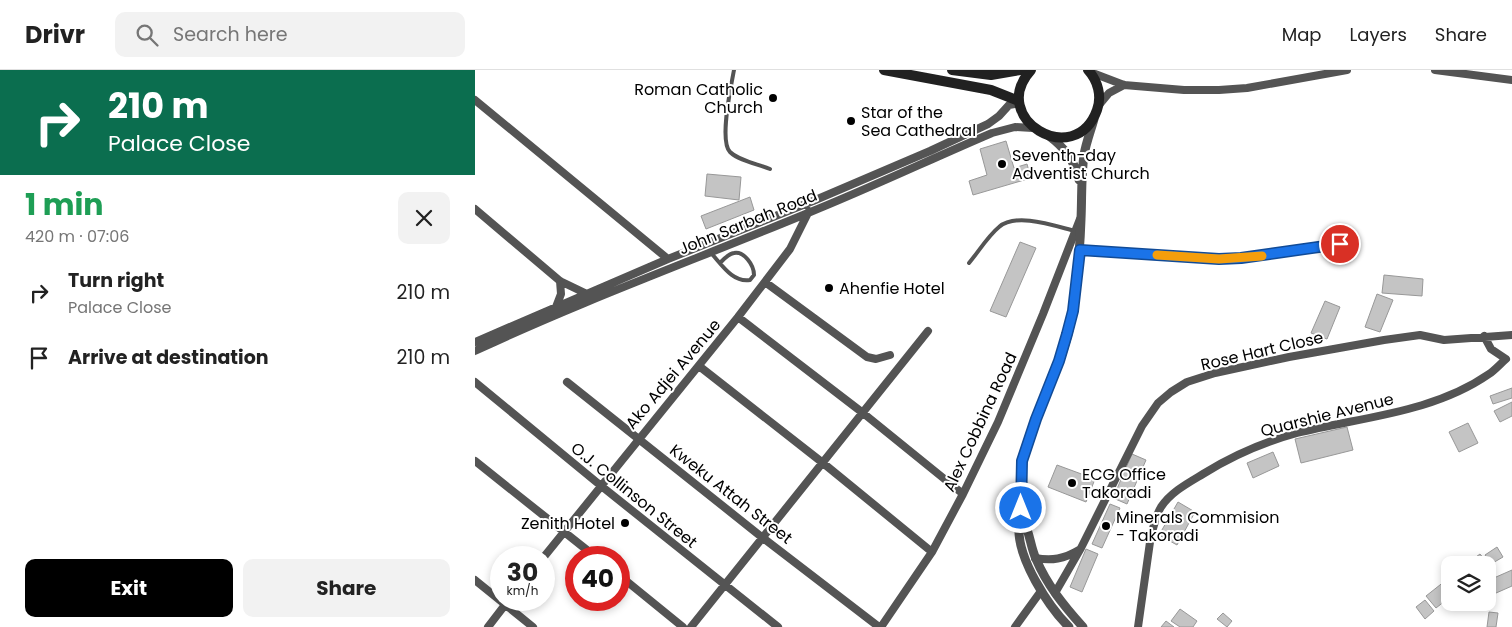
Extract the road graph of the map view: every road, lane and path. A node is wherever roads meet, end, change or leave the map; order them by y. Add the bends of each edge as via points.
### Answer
1 (734, 70) edge
2 (884, 70) edge
3 (952, 70) edge
4 (1020, 70) edge
5 (1031, 70) edge
6 (1347, 70) edge
7 (1435, 70) edge
8 (1089, 71) edge
9 (1512, 80) edge
10 (1124, 85) junction
11 (475, 100) edge
12 (1020, 102) junction
13 (1097, 111) junction
14 (1033, 128) junction
15 (1049, 136) junction
16 (770, 168) dead end
17 (1081, 189) junction
18 (813, 201) junction
19 (475, 209) edge
20 (809, 213) junction
21 (1081, 217) junction
22 (1075, 231) junction
23 (1340, 244) dead end
24 (1080, 250) junction
25 (710, 252) junction
26 (668, 259) junction
27 (969, 262) dead end
28 (720, 263) junction
29 (560, 281) junction
30 (765, 282) junction
31 (587, 294) junction
32 (556, 307) junction
33 (738, 317) junction
34 (928, 331) dead end
35 (1512, 335) edge
36 (1484, 336) junction
37 (475, 342) edge
38 (475, 351) edge
39 (890, 355) dead end
40 (1509, 356) edge
41 (699, 366) junction
42 (475, 382) edge
43 (567, 382) dead end
44 (863, 413) junction
45 (638, 438) junction
46 (475, 461) edge
47 (823, 463) junction
48 (600, 485) junction
49 (963, 494) junction
50 (1022, 518) junction
51 (564, 531) junction
52 (763, 538) junction
53 (552, 546) edge
54 (582, 546) edge
55 (1081, 548) junction
56 (931, 552) junction
57 (1035, 558) junction
58 (475, 580) edge
59 (630, 584) edge
60 (725, 585) junction
61 (490, 590) edge
62 (1041, 591) junction
63 (1055, 593) junction
64 (500, 611) edge
65 (516, 611) edge
66 (487, 627) edge
67 (533, 627) edge
68 (683, 627) edge
69 (691, 627) edge
70 (778, 627) edge
71 (880, 627) edge
72 (1015, 627) edge
73 (1069, 627) edge
74 (1083, 627) edge
75 (1138, 627) edge

1 - 16 lane via 725,136 728,150 735,156
2 - 12 main road via 985,88
3 - 4 main road via 991,75
5 - 12 main road via 1022,83
6 - 10 street via 1219,90
7 - 9 street
8 - 10 street
8 - 13 main road via 1099,88
10 - 13 street via 1109,93
11 - 26 street
12 - 14 main road via 1022,112
12 - 18 street, John Sarbah Road via 1009,105 987,124 930,152
13 - 15 main road via 1090,124 1076,134
13 - 17 street via 1084,153
14 - 15 main road
14 - 20 street, John Sarbah Road via 1015,127 992,133
15 - 17 street via 1061,145 1073,162
17 - 21 street
18 - 20 street, Ako Adjei Avenue
18 - 26 street, John Sarbah Road
19 - 29 street
20 - 25 street, John Sarbah Road
20 - 30 street, Ako Adjei Avenue via 790,249
21 - 22 street, Alex Cobbina Road
21 - 24 street
22 - 27 lane via 1026,220 1008,221
22 - 49 street, Alex Cobbina Road via 1018,376
23 - 24 street via 1219,259
24 - 50 street via 1067,334 1022,461
25 - 28 lane
25 - 38 street, John Sarbah Road
26 - 31 street, John Sarbah Road
28 - 28 lane via 735,278 744,281 754,275 751,263 736,252
29 - 31 street
29 - 32 street via 561,294
30 - 33 street, Ako Adjei Avenue
30 - 39 street via 867,358
31 - 32 street, John Sarbah Road
32 - 37 street, John Sarbah Road
33 - 41 street, Ako Adjei Avenue
33 - 44 street
34 - 44 street
35 - 36 street, Rose Hart Close
36 - 40 street, Quarshie Avenue via 1491,349
36 - 55 street, Rose Hart Close via 1445,340 1420,334 1289,357 1187,382 1158,403 1142,426
40 - 75 street, Quarshie Avenue via 1490,374 1430,403 1297,433 1263,444 1215,466 1167,498 1151,535
41 - 45 street, Ako Adjei Avenue
41 - 47 street
42 - 48 street, O.J. Collinson Street
43 - 45 street, Kweku Attah Street
44 - 47 street
44 - 49 street
45 - 48 street, Ako Adjei Avenue
45 - 52 street, Kweku Attah Street
46 - 51 street
47 - 52 street
47 - 56 street
48 - 51 street, Ako Adjei Avenue
48 - 60 street, O.J. Collinson Street
49 - 56 street, Alex Cobbina Road
50 - 57 street
50 - 62 street via 1019,527 1021,545
51 - 53 street, Ako Adjei Avenue
51 - 54 street
52 - 60 street
52 - 71 street, Kweku Attah Street
55 - 57 street via 1060,559
55 - 63 street, Rose Hart Close
56 - 71 street, Alex Cobbina Road
57 - 63 street
58 - 61 street
59 - 68 street
60 - 69 street
60 - 70 street, O.J. Collinson Street
62 - 72 street
62 - 73 street
63 - 74 street
64 - 66 street
65 - 67 street

